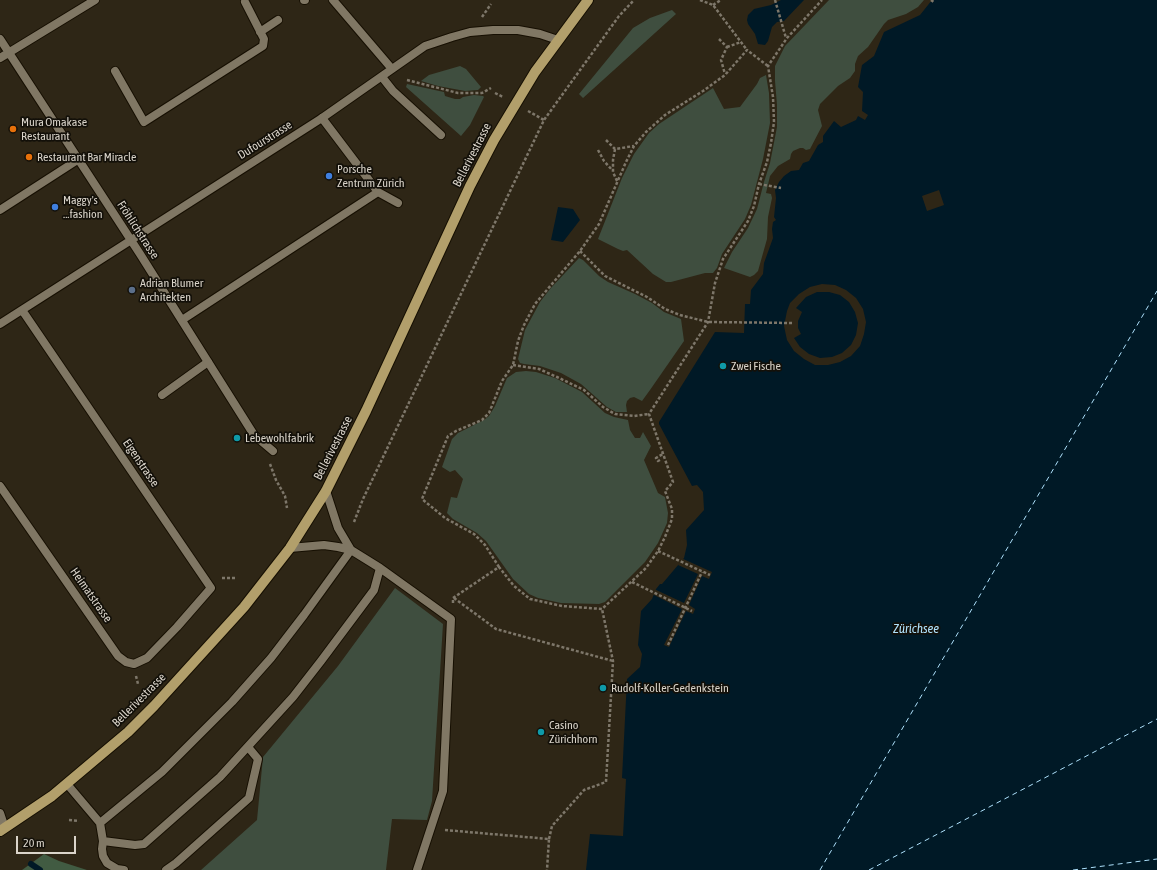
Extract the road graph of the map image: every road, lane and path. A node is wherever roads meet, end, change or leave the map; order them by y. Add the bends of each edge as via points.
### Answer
1 (95, 0) edge
2 (333, 0) edge
3 (588, 0) edge
4 (634, 0) edge
5 (700, 0) edge
6 (721, 0) edge
7 (775, 0) edge
8 (822, 0) edge
9 (931, 0) edge
10 (246, 2) dead end
11 (935, 3) dead end
12 (713, 5) junction
13 (278, 20) dead end
14 (260, 32) junction
15 (786, 38) junction
16 (0, 39) edge
17 (719, 39) dead end
18 (558, 40) junction
19 (741, 42) junction
20 (727, 47) junction
21 (747, 50) junction
22 (9, 53) junction
23 (0, 58) edge
24 (768, 66) junction
25 (392, 70) junction
26 (115, 71) dead end
27 (725, 75) junction
28 (382, 77) junction
29 (407, 80) dead end
30 (491, 88) dead end
31 (322, 118) junction
32 (441, 135) dead end
33 (606, 140) dead end
34 (634, 146) junction
35 (615, 149) junction
36 (598, 150) dead end
37 (79, 159) junction
38 (613, 172) junction
39 (617, 181) junction
40 (759, 184) junction
41 (781, 188) dead end
42 (378, 192) junction
43 (398, 203) dead end
44 (0, 210) edge
45 (130, 240) junction
46 (580, 251) junction
47 (22, 310) junction
48 (182, 320) junction
49 (708, 322) junction
50 (792, 323) dead end
51 (0, 324) edge
52 (208, 362) junction
53 (513, 365) junction
54 (162, 395) dead end
55 (649, 414) junction
56 (273, 451) dead end
57 (663, 454) junction
58 (660, 460) dead end
59 (276, 480) dead end
60 (0, 486) edge
61 (326, 491) junction
62 (287, 508) dead end
63 (354, 522) dead end
64 (290, 548) junction
65 (351, 550) junction
66 (658, 551) junction
67 (499, 567) junction
68 (380, 568) junction
69 (702, 572) junction
70 (710, 575) dead end
71 (632, 582) junction
72 (685, 607) junction
73 (602, 609) junction
74 (692, 611) dead end
75 (177, 627) joint
76 (668, 645) dead end
77 (613, 661) junction
78 (248, 748) junction
79 (67, 784) junction
80 (0, 813) edge
81 (100, 823) junction
82 (2, 829) edge
83 (431, 829) junction
84 (549, 839) junction
85 (103, 841) junction
86 (124, 870) edge
87 (166, 870) edge
88 (417, 870) edge
89 (547, 870) edge

1 - 22 street
2 - 25 street
3 - 18 main road, Bellerivestrasse
4 - 63 path via 619,16 544,120
5 - 12 path
6 - 12 path
7 - 15 path
8 - 15 path
9 - 11 path
10 - 14 street
12 - 19 path
13 - 14 street
14 - 26 street via 264,39 263,46 144,122
15 - 24 path
16 - 22 street, Fröhlichstrasse
17 - 20 path
18 - 25 street, Dufourstrasse via 518,30 470,32 425,46
18 - 61 main road, Bellerivestrasse via 535,72 494,140 470,186 366,411
19 - 20 path
19 - 21 path
20 - 27 path via 721,60
21 - 24 path
21 - 27 path
22 - 23 street
22 - 37 street, Fröhlichstrasse
24 - 40 path via 774,122 767,162
25 - 28 street, Dufourstrasse
27 - 34 path via 665,115
28 - 31 street, Dufourstrasse
28 - 32 street via 393,91
29 - 30 path via 458,94 482,92
31 - 42 street
31 - 45 street, Dufourstrasse
33 - 35 path
34 - 35 path
34 - 39 path
35 - 38 path
36 - 38 path
37 - 44 street
37 - 45 street, Fröhlichstrasse
38 - 39 path
39 - 46 path via 599,224
40 - 41 path
40 - 49 path via 748,221 723,259 715,283
42 - 43 street
42 - 48 street
45 - 47 street, Dufourstrasse
45 - 48 street, Fröhlichstrasse
46 - 49 path via 605,276 665,309
46 - 53 path via 535,304 524,324
47 - 51 street, Dufourstrasse
47 - 75 street, Eigenstrasse via 211,588
48 - 52 street, Fröhlichstrasse
49 - 50 path
49 - 55 path
52 - 54 street
52 - 56 street, Fröhlichstrasse via 254,435
53 - 55 path via 539,369 557,376 584,390 615,414
53 - 67 path via 502,381 489,413 482,420 448,436 422,499 445,518 474,534 485,545
55 - 57 path
57 - 58 path via 656,458
57 - 66 path via 673,482 665,491 672,509 672,519
59 - 62 path via 285,496
60 - 75 street, Heimatstrasse via 118,656 134,664 147,658
61 - 64 main road, Bellerivestrasse
61 - 65 street via 338,528
64 - 65 street via 324,545
64 - 79 main road, Bellerivestrasse via 244,607 154,706 128,732
65 - 68 street
65 - 81 street via 271,658 232,702 162,772
66 - 69 path
66 - 71 path
67 - 73 path via 514,586 530,599 562,606
67 - 77 path via 453,598 496,629
68 - 78 street via 374,590 361,608 293,697
68 - 83 street via 451,619 444,791
69 - 70 path
69 - 72 path
71 - 72 path
71 - 73 path
72 - 74 path
72 - 76 path
73 - 77 path
77 - 84 path via 606,782 584,790 552,826
78 - 85 street via 220,777 144,844
78 - 87 street via 258,759 249,798
79 - 81 street
79 - 82 main road, Bellerivestrasse
80 - 82 street
81 - 85 street
83 - 84 path
83 - 88 street
84 - 89 path
85 - 86 street via 103,856 107,863

